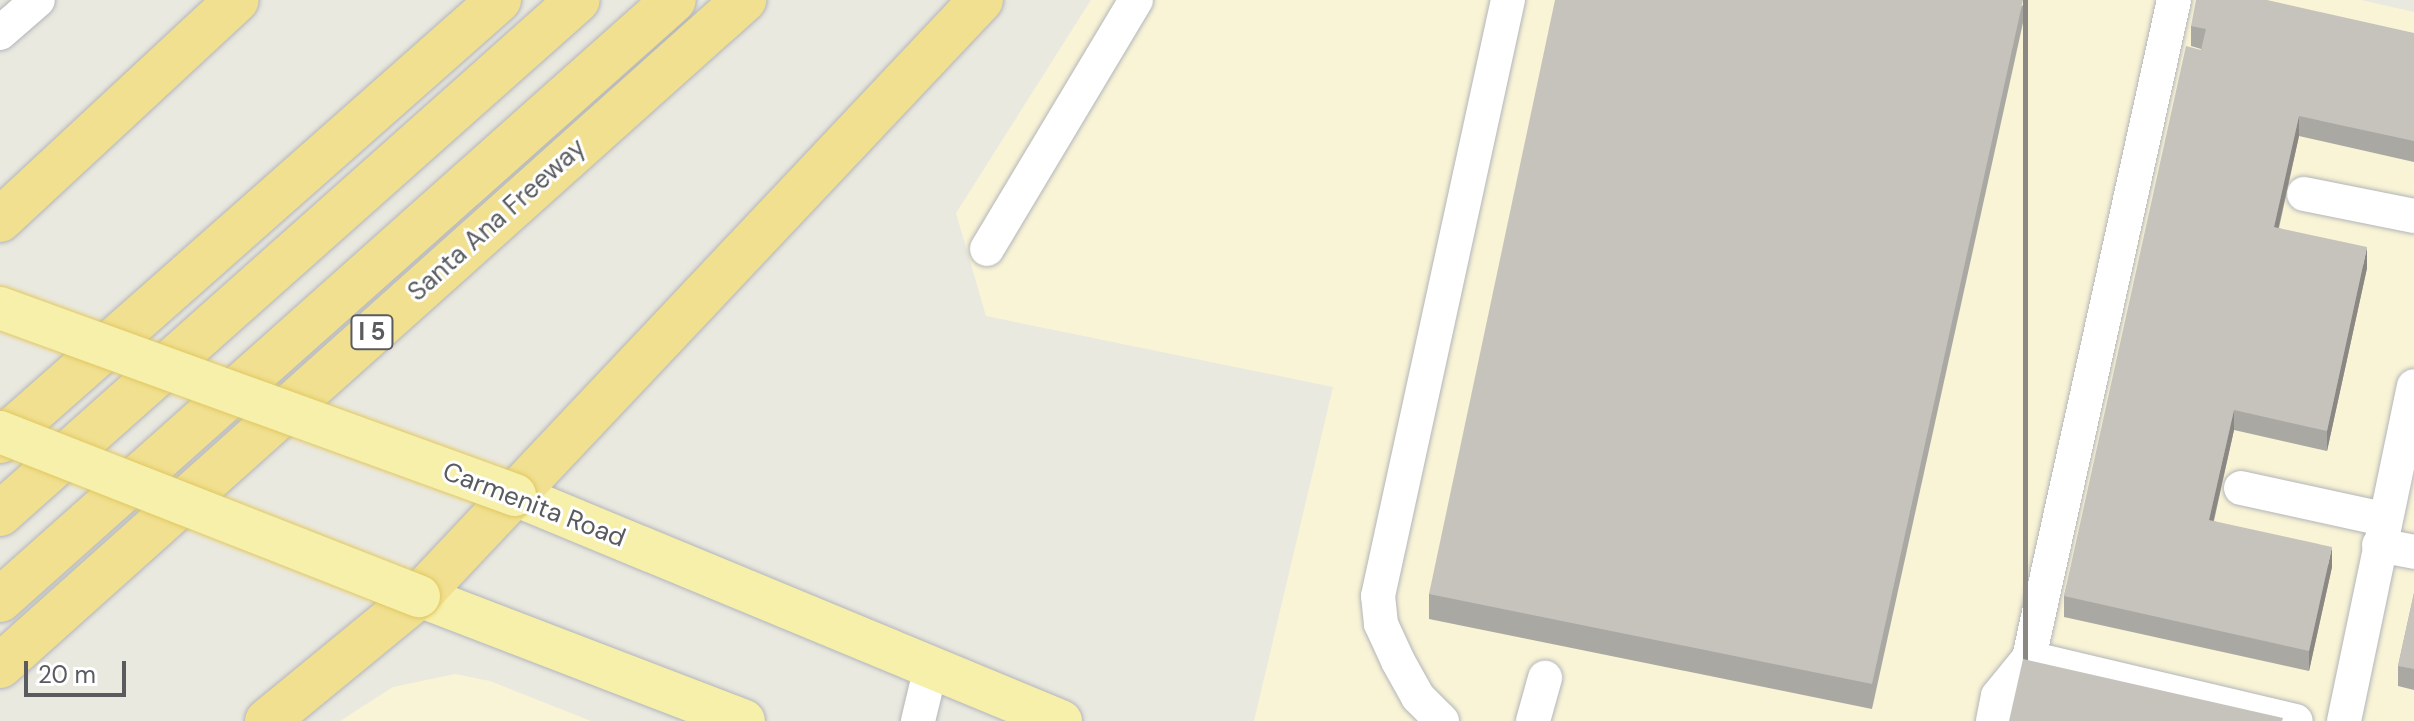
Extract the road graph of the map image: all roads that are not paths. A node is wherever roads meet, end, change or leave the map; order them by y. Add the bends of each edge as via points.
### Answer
1 (38, 0) edge
2 (237, 0) edge
3 (499, 0) edge
4 (578, 0) edge
5 (674, 0) edge
6 (744, 0) edge
7 (981, 0) edge
8 (1136, 0) edge
9 (1508, 0) edge
10 (2174, 0) edge
11 (0, 33) edge
12 (2304, 194) dead end
13 (2414, 216) edge
14 (0, 220) edge
15 (987, 249) dead end
16 (0, 308) edge
17 (2414, 386) edge
18 (0, 432) edge
19 (0, 441) edge
20 (2241, 488) dead end
21 (515, 495) junction
22 (0, 514) edge
23 (2381, 532) junction
24 (2414, 552) edge
25 (419, 596) junction
26 (0, 600) edge
27 (2029, 658) junction
28 (0, 666) edge
29 (930, 671) junction
30 (1545, 678) dead end
31 (2347, 720) edge
32 (267, 721) edge
33 (744, 721) edge
34 (918, 721) edge
35 (1061, 721) edge
36 (1442, 721) edge
37 (1533, 721) edge
38 (1993, 721) edge
39 (2296, 721) edge

1 - 11 street
2 - 14 highway
3 - 19 highway
4 - 22 highway
5 - 26 highway
6 - 28 highway, Santa Ana Freeway / I 5
7 - 21 highway
8 - 15 street
9 - 36 street via 1378,596 1381,624 1398,661 1418,697
10 - 27 street
12 - 13 street
16 - 21 main road, Carmenita Road, bridge
17 - 23 street
18 - 25 main road, bridge
20 - 23 street
21 - 25 highway
21 - 29 main road, Carmenita Road
23 - 24 street
23 - 31 street
25 - 32 highway
25 - 33 main road
27 - 38 street via 1998,696
27 - 39 street
29 - 34 street
29 - 35 main road, Carmenita Road
30 - 37 street

